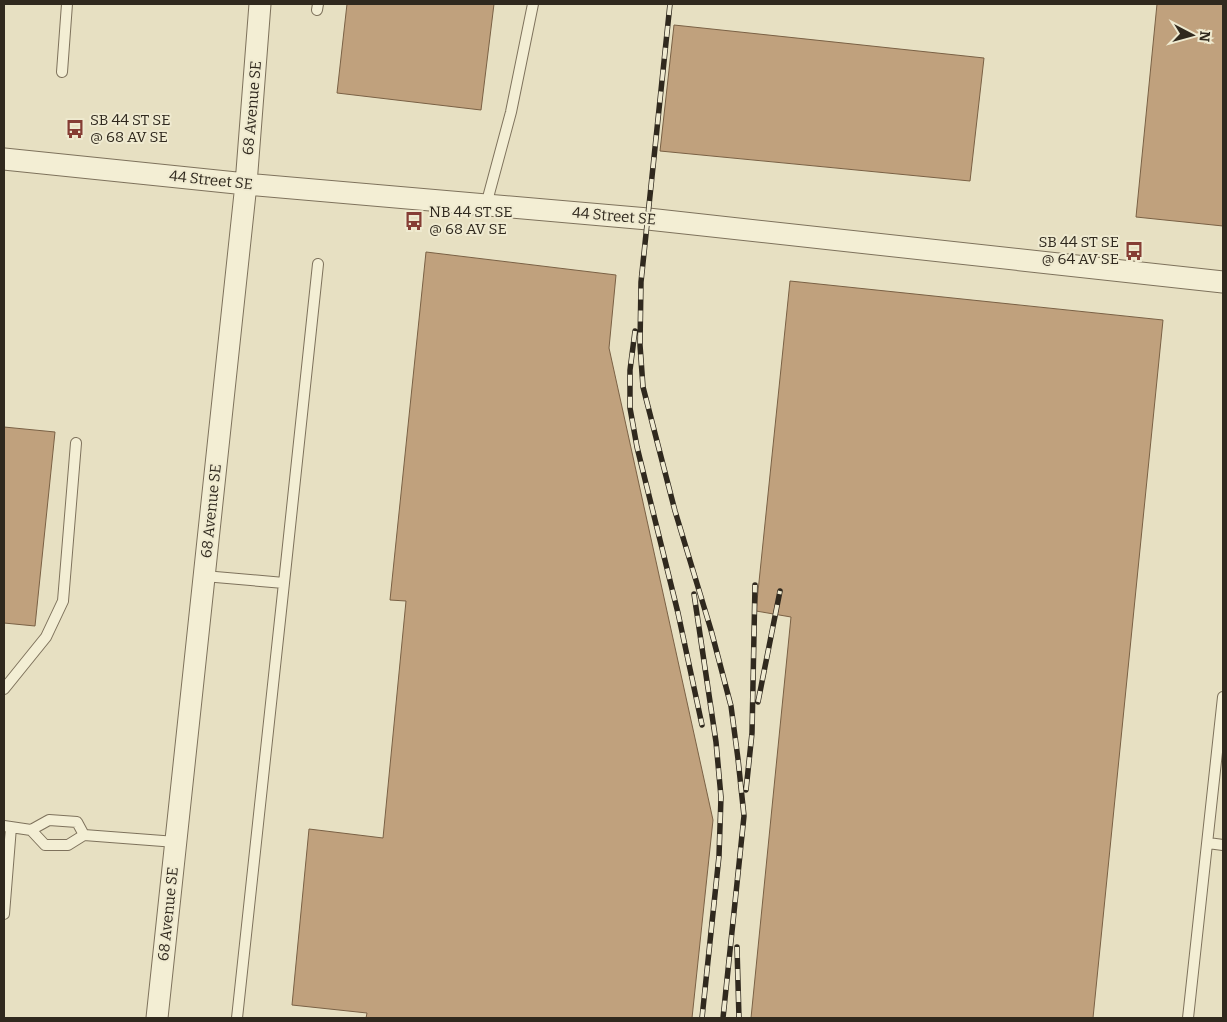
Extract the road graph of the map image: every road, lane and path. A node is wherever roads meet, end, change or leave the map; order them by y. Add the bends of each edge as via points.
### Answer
1 (67, 4) edge
2 (260, 4) edge
3 (533, 4) edge
4 (62, 72) dead end
5 (4, 159) edge
6 (246, 184) junction
7 (486, 205) junction
8 (318, 264) dead end
9 (1223, 282) edge
10 (76, 443) dead end
11 (204, 576) junction
12 (284, 583) junction
13 (4, 689) edge
14 (1223, 697) edge
15 (7, 827) edge
16 (31, 830) junction
17 (84, 835) junction
18 (176, 842) junction
19 (1208, 843) junction
20 (1223, 845) edge
21 (4, 914) edge
22 (157, 1018) edge
23 (236, 1018) edge
24 (1188, 1018) edge

1 - 4 lane
2 - 6 street, 68 Avenue SE
3 - 7 lane via 511,112
5 - 6 street, 44 Street SE
6 - 7 street, 44 Street SE
6 - 11 street, 68 Avenue SE
7 - 9 street, 44 Street SE via 648,219
8 - 12 lane
10 - 13 lane via 63,601 46,637
11 - 12 lane
11 - 18 street, 68 Avenue SE
12 - 23 lane
14 - 19 lane
15 - 16 lane
15 - 21 lane
16 - 17 lane via 45,845 68,845
16 - 17 lane via 49,820 77,822
17 - 18 lane
18 - 22 street, 68 Avenue SE
19 - 20 lane
19 - 24 lane

